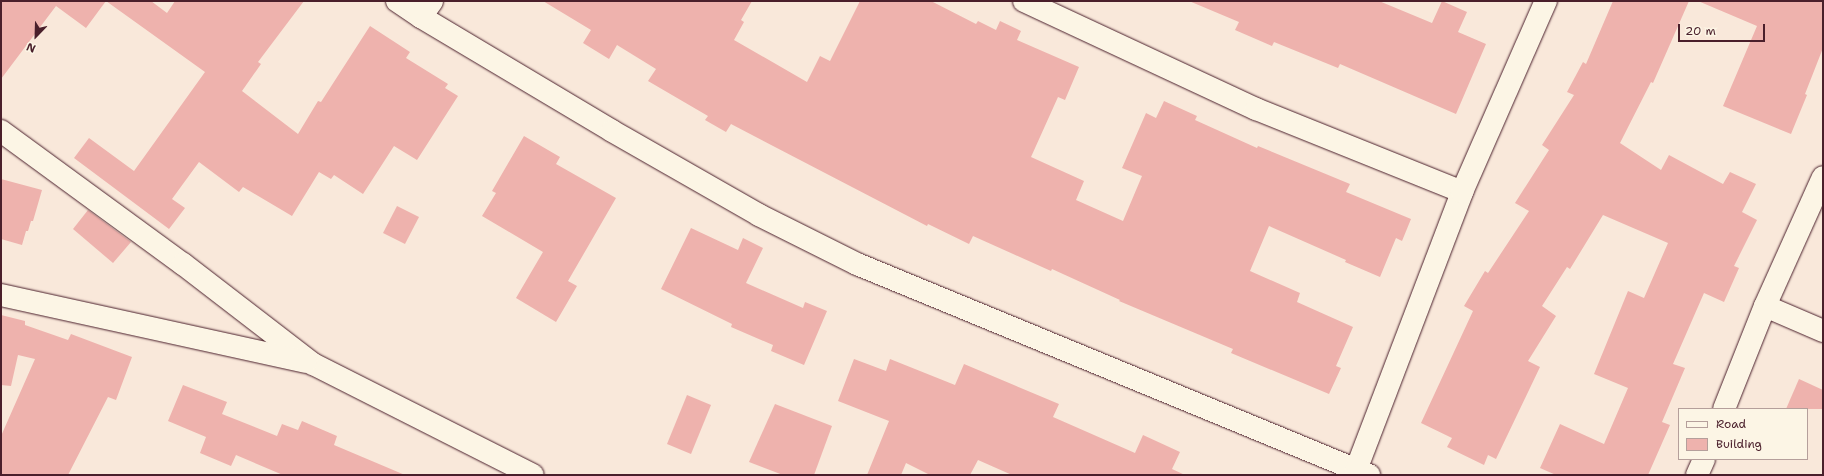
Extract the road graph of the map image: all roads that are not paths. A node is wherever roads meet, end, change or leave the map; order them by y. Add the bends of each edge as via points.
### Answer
1 (397, 1) edge
2 (1024, 1) edge
3 (1546, 1) edge
4 (426, 9) edge
5 (1, 131) edge
6 (1823, 177) edge
7 (1462, 192) junction
8 (1, 295) edge
9 (1765, 306) junction
10 (1823, 330) edge
11 (313, 364) junction
12 (1724, 408) edge
13 (1704, 460) edge
14 (1363, 472) edge
15 (533, 475) edge
16 (1697, 475) edge

1 - 4 street
2 - 7 street via 1256,109
3 - 7 street
4 - 14 street via 612,131 759,215 857,264
5 - 11 street via 183,264
6 - 9 street
7 - 14 street
8 - 11 street
9 - 10 street
9 - 12 street
11 - 15 street
13 - 16 street

